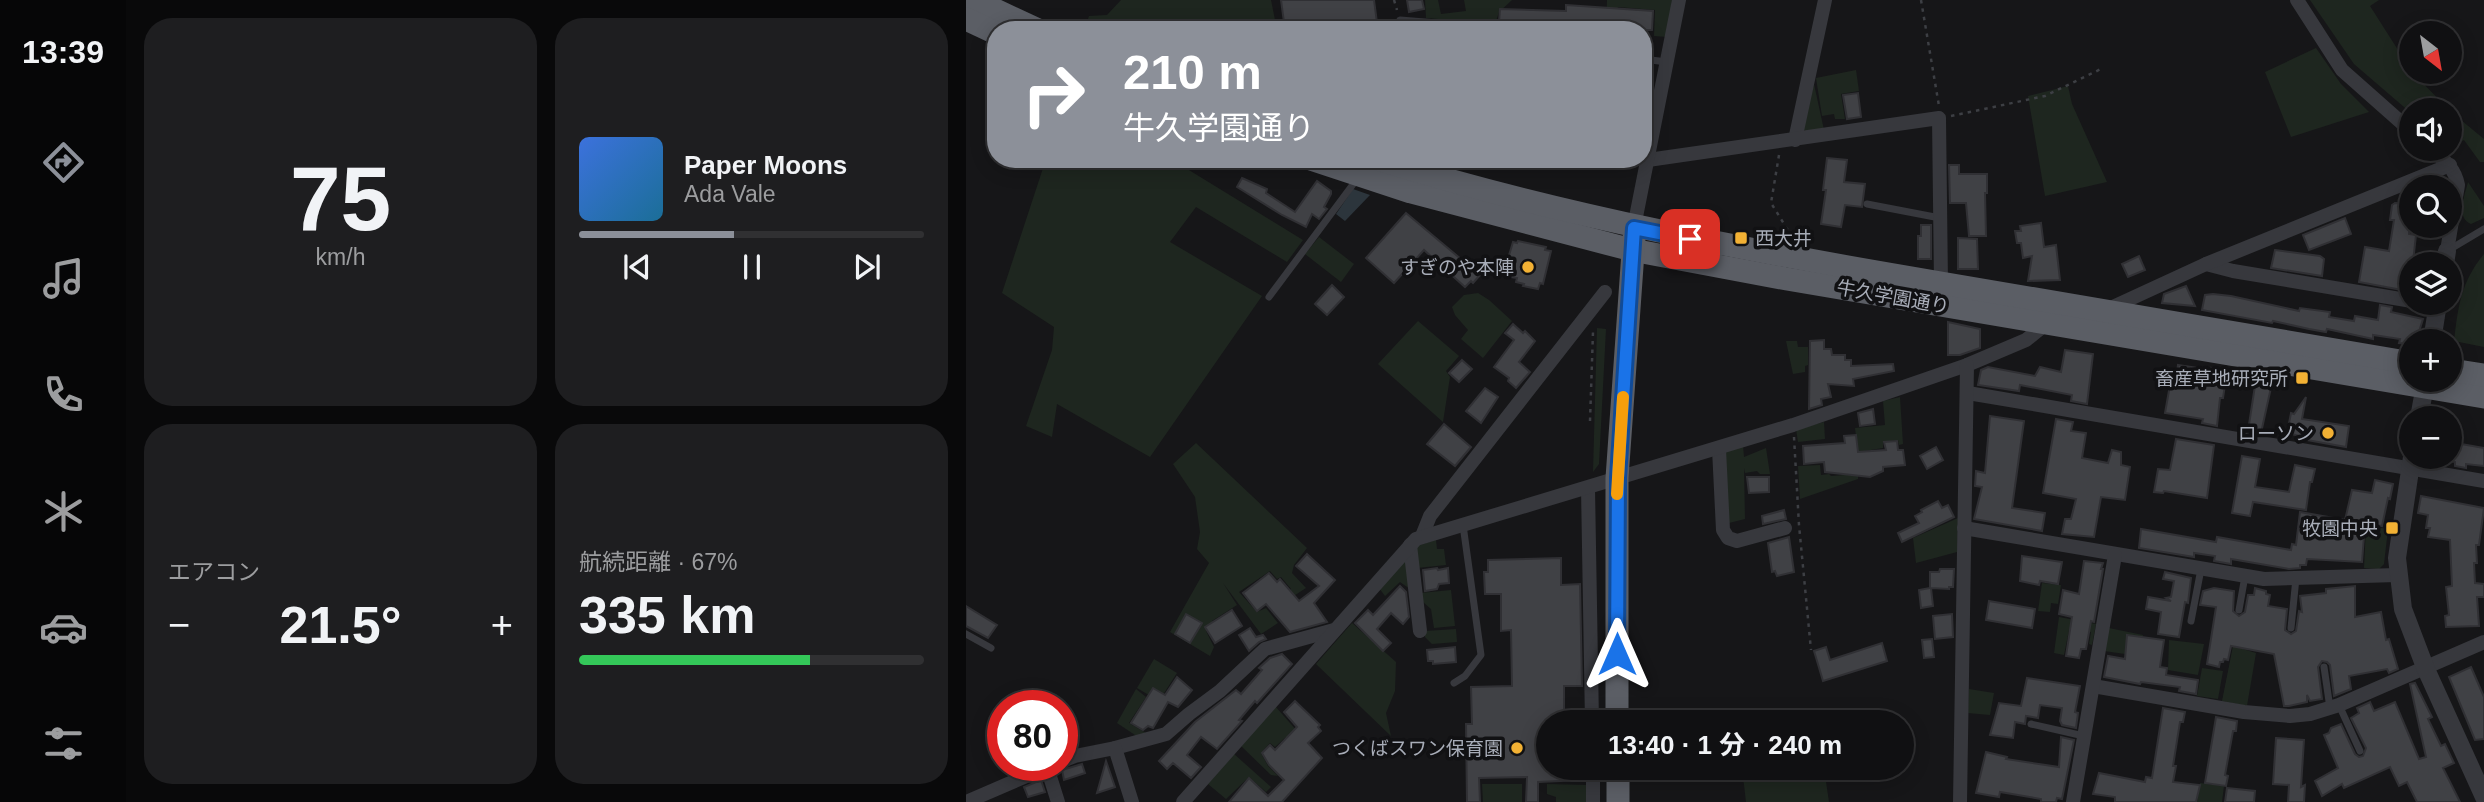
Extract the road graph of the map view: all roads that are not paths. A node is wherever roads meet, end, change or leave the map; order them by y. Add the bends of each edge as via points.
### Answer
1 (974, 0) edge
2 (1679, 0) edge
3 (1825, 0) edge
4 (2297, 0) edge
5 (966, 19) edge
6 (1019, 21) edge
7 (987, 29) edge
8 (1652, 60) edge
9 (1667, 62) junction
10 (2399, 120) edge
11 (1652, 139) edge
12 (1788, 141) junction
13 (1652, 159) edge
14 (2445, 161) edge
15 (2450, 165) junction
16 (1338, 168) edge
17 (1407, 168) edge
18 (1646, 168) edge
19 (1359, 175) junction
20 (1867, 204) dead end
21 (1941, 218) junction
22 (2484, 229) edge
23 (1633, 239) junction
24 (2447, 252) edge
25 (2454, 252) edge
26 (2206, 264) junction
27 (1941, 284) junction
28 (1605, 292) dead end
29 (1269, 297) dead end
30 (2399, 299) edge
31 (2103, 312) junction
32 (2047, 323) junction
33 (2399, 361) edge
34 (1967, 365) junction
35 (2462, 372) edge
36 (2484, 375) edge
37 (2399, 380) edge
38 (2461, 392) edge
39 (1968, 393) junction
40 (2484, 397) edge
41 (1719, 449) junction
42 (2399, 461) edge
43 (2410, 469) edge
44 (2435, 469) edge
45 (1618, 478) junction
46 (2484, 481) edge
47 (1588, 488) junction
48 (1463, 525) junction
49 (1785, 527) dead end
50 (1964, 528) junction
51 (1422, 536) junction
52 (1410, 545) junction
53 (2115, 555) junction
54 (2201, 569) junction
55 (2397, 575) junction
56 (2245, 576) junction
57 (2296, 578) junction
58 (2239, 610) dead end
59 (2191, 621) dead end
60 (2291, 628) dead end
61 (1335, 630) junction
62 (1420, 631) dead end
63 (966, 634) edge
64 (2484, 642) edge
65 (991, 648) dead end
66 (2324, 667) dead end
67 (2425, 667) junction
68 (1454, 683) dead end
69 (2093, 686) junction
70 (2335, 707) junction
71 (1592, 710) edge
72 (1617, 710) edge
73 (2031, 724) dead end
74 (2084, 736) junction
75 (1115, 748) junction
76 (2360, 751) dead end
77 (1078, 755) edge
78 (1593, 780) edge
79 (1618, 780) edge
80 (1012, 781) edge
81 (1053, 781) edge
82 (2484, 797) edge
83 (982, 799) edge
84 (966, 802) edge
85 (1058, 802) edge
86 (1132, 802) edge
87 (1183, 802) edge
88 (1593, 802) edge
89 (1618, 802) edge
90 (1960, 802) edge
91 (2073, 802) edge

1 - 6 highway
2 - 9 street
3 - 12 street
4 - 10 street via 2342,70
5 - 7 highway
8 - 9 lane
9 - 11 street
12 - 13 street
12 - 21 street via 1939,118
14 - 15 street
15 - 24 street via 2458,185
15 - 26 street
16 - 19 highway, 牛久学園通り
17 - 23 highway, 牛久学園通り
18 - 23 street
19 - 23 highway, 牛久学園通り via 1511,220
19 - 29 lane
20 - 21 lane
21 - 27 street
22 - 25 lane
23 - 27 highway, 牛久学園通り via 1785,257
23 - 32 highway, 牛久学園通り
23 - 45 highway
26 - 30 street
26 - 31 street
27 - 31 highway, 牛久学園通り
28 - 51 street via 1430,516
31 - 33 highway, 牛久学園通り
32 - 34 street via 2026,340
32 - 37 highway, 牛久学園通り
34 - 39 street
34 - 41 street
35 - 36 highway
38 - 40 highway, 牛久学園通り
39 - 42 street
39 - 50 street
41 - 45 street
41 - 49 street via 1723,530 1728,538 1737,541
43 - 55 street
44 - 46 street
45 - 47 street
45 - 72 highway
47 - 48 street
47 - 71 street
48 - 51 street
48 - 68 lane via 1481,654
50 - 53 street
50 - 90 street
51 - 52 street
52 - 61 street
52 - 62 street
53 - 54 street
53 - 69 street
54 - 56 street
54 - 59 lane
55 - 57 street
55 - 67 street via 2406,617
56 - 57 street
56 - 58 lane
57 - 60 lane
61 - 75 street via 1265,649 1166,734
61 - 87 street
63 - 65 lane
64 - 67 street
66 - 70 lane
67 - 70 street
67 - 82 street
69 - 70 street via 2274,716
69 - 74 street
70 - 76 lane
73 - 74 lane
74 - 91 street
75 - 77 street
75 - 86 street
78 - 88 street
79 - 89 highway
80 - 83 street
81 - 85 street
83 - 84 street

